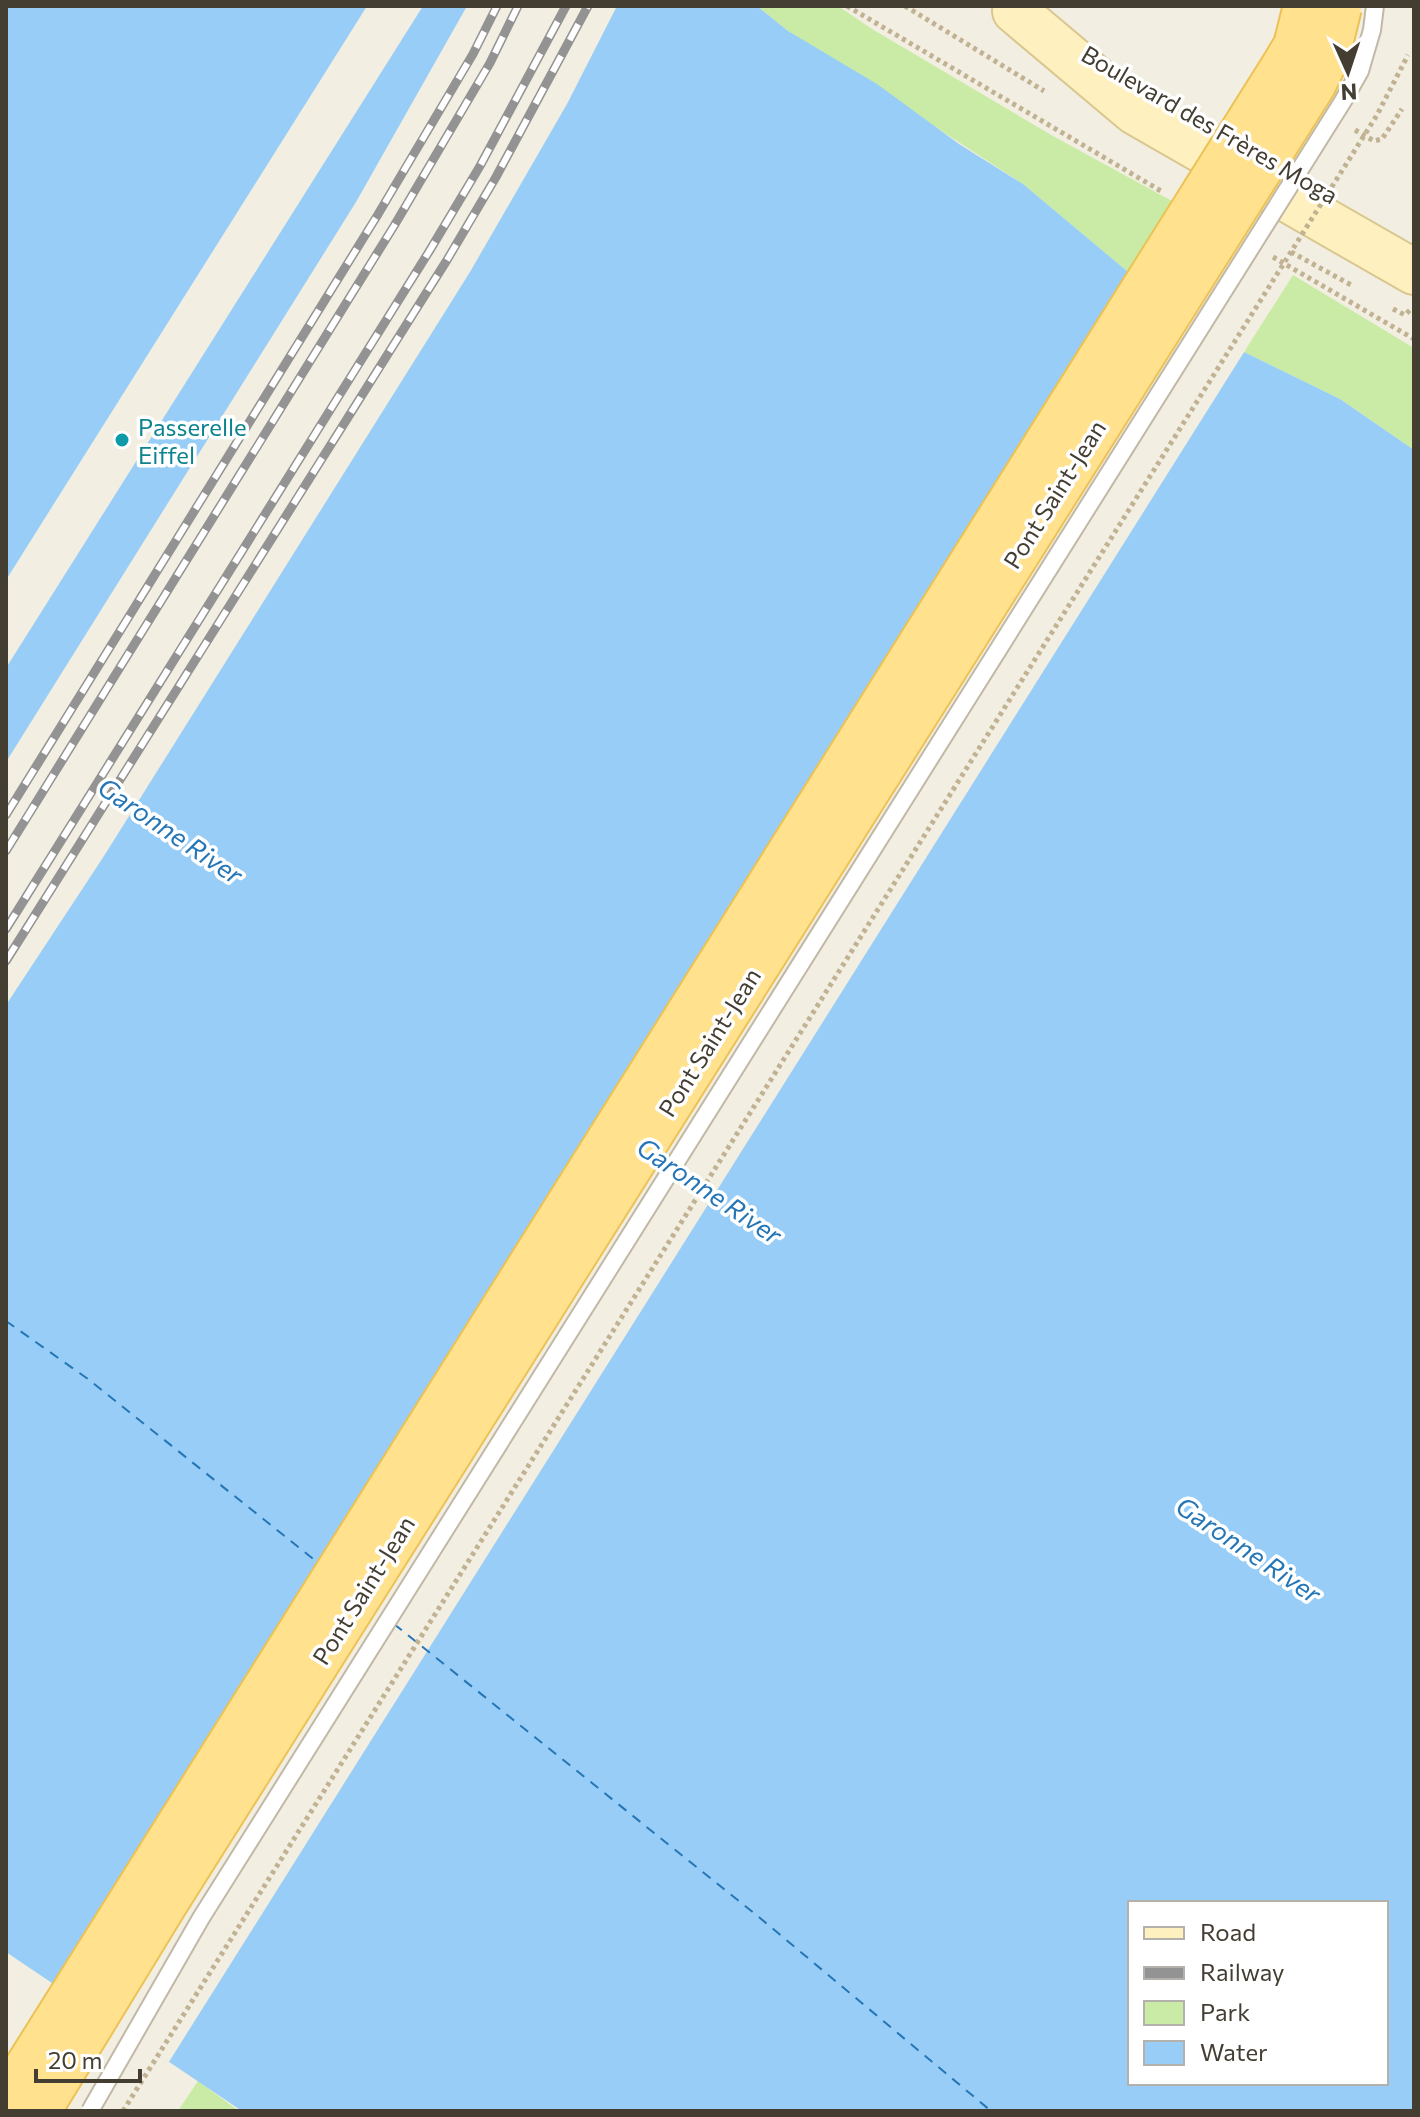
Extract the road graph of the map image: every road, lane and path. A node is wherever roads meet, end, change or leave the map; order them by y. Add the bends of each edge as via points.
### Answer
1 (847, 6) edge
2 (1011, 9) edge
3 (1348, 12) edge
4 (1408, 55) dead end
5 (1402, 109) dead end
6 (1382, 139) dead end
7 (1173, 198) dead end
8 (1414, 240) edge
9 (1291, 252) junction
10 (1267, 253) dead end
11 (1354, 287) dead end
12 (1403, 290) edge
13 (1405, 315) dead end
14 (1414, 339) edge
15 (6, 2101) edge
16 (38, 2111) edge
17 (90, 2111) edge
18 (123, 2111) edge

1 - 7 path
2 - 8 main road, Boulevard des Frères Moga
2 - 12 main road via 1135,112
3 - 15 main road, Pont Saint-Jean, bridge via 1296,46
3 - 16 main road, Pont Saint-Jean, bridge via 1314,83
3 - 17 lane, bridge via 1360,71 1343,101 201,1918
4 - 9 path, bridge
5 - 6 path
9 - 11 path
9 - 18 path, bridge
10 - 14 path
12 - 13 path

